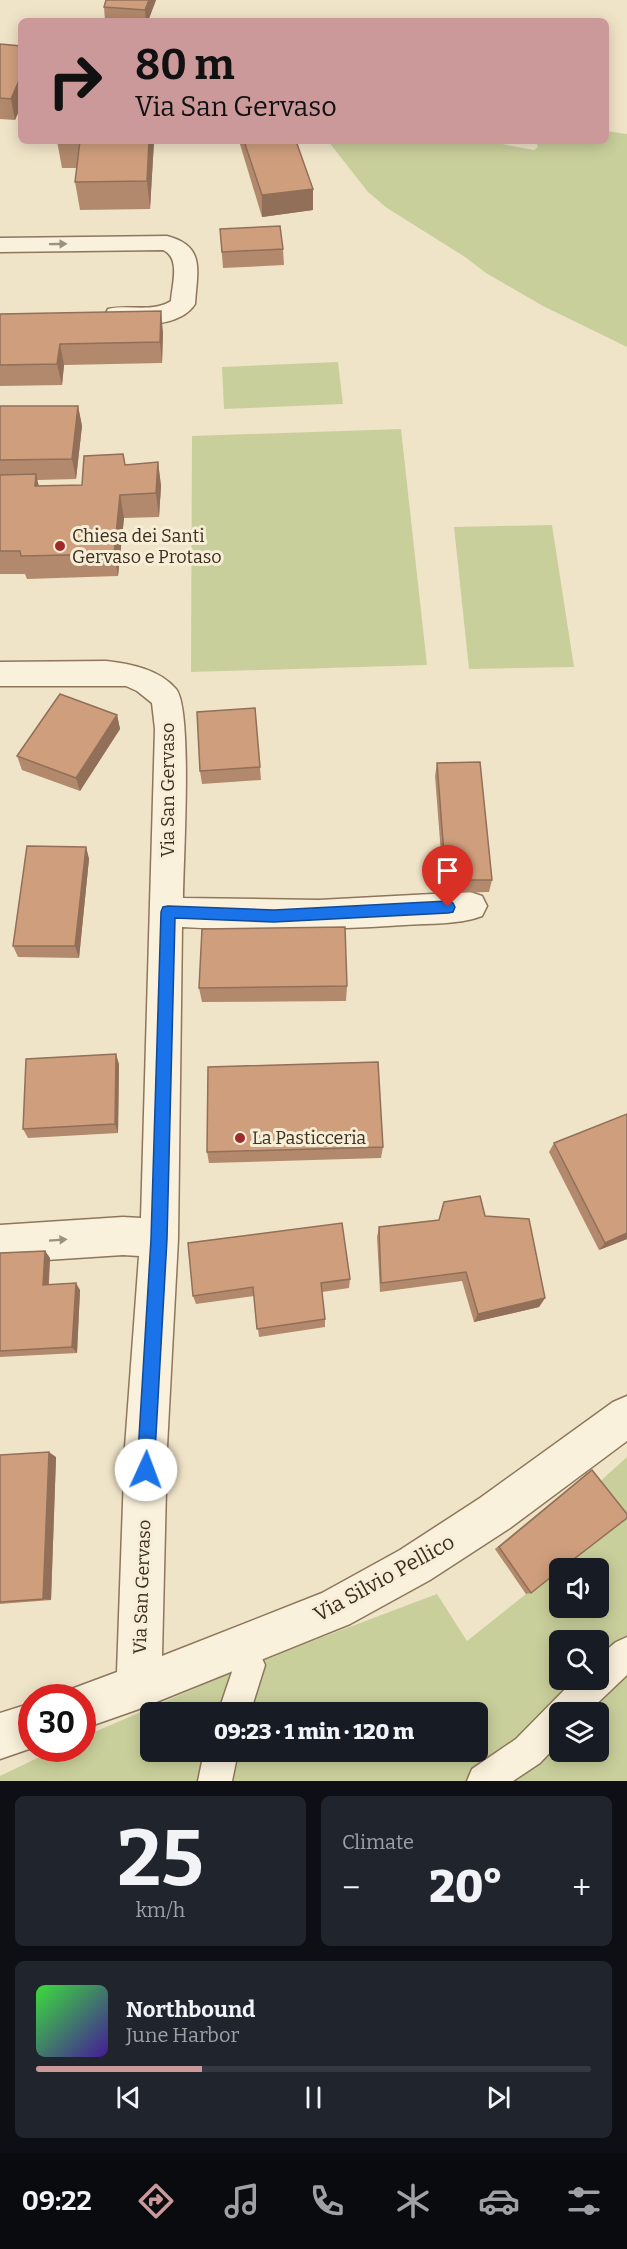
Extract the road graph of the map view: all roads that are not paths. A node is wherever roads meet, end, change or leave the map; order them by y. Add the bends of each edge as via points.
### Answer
1 (0, 245) edge
2 (90, 316) edge
3 (0, 674) edge
4 (470, 906) dead end
5 (168, 912) junction
6 (159, 1239) junction
7 (0, 1244) edge
8 (627, 1416) edge
9 (627, 1653) edge
10 (249, 1665) dead end
11 (609, 1670) edge
12 (139, 1687) junction
13 (587, 1690) edge
14 (96, 1702) edge
15 (237, 1702) edge
16 (575, 1702) edge
17 (549, 1729) edge
18 (18, 1730) edge
19 (0, 1736) edge
20 (219, 1762) edge
21 (215, 1781) edge
22 (483, 1781) edge

1 -> 2 street via 167,243 180,249 186,260 185,292 183,304 176,310
3 - 5 street, Via San Gervaso via 129,675 148,683 166,698 170,729
4 - 5 street via 274,916
5 - 6 street, Via San Gervaso
7 -> 6 street via 123,1236
6 - 12 street, Via San Gervaso via 146,1446
8 - 12 street, Via Silvio Pellico via 495,1513 335,1609
9 - 11 lane
10 - 15 lane
12 - 14 street, Via Silvio Pellico
13 - 16 lane
17 - 22 lane via 528,1751
18 - 19 street
20 - 21 lane

